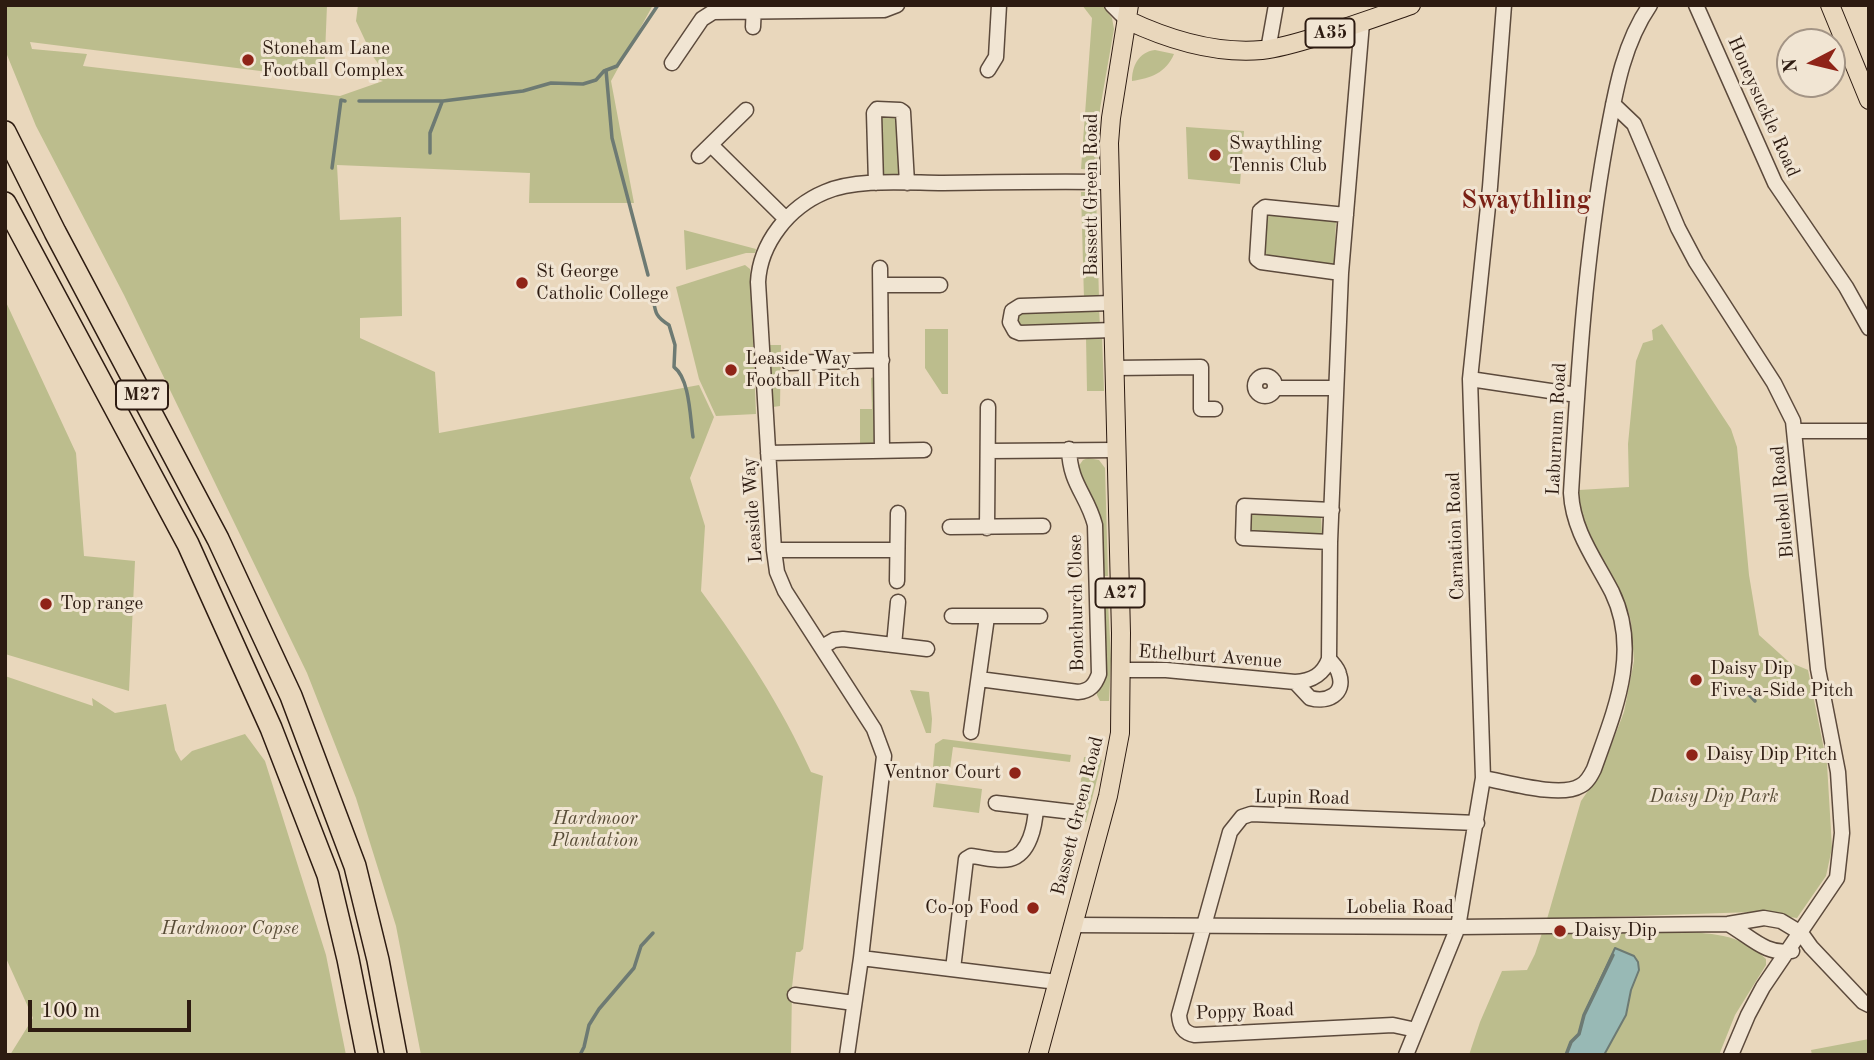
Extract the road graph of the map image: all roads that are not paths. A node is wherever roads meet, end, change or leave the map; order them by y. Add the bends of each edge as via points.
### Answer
1 (897, 5) edge
2 (999, 5) edge
3 (1112, 5) edge
4 (1276, 5) edge
5 (1411, 5) edge
6 (1504, 5) edge
7 (1650, 5) edge
8 (1696, 5) edge
9 (1830, 5) edge
10 (1128, 12) edge
11 (753, 14) edge
12 (1362, 23) junction
13 (1268, 50) junction
14 (672, 64) dead end
15 (988, 70) dead end
16 (1869, 100) edge
17 (1613, 104) junction
18 (746, 110) dead end
19 (5, 132) edge
20 (711, 145) junction
21 (699, 156) dead end
22 (1110, 182) junction
23 (876, 183) junction
24 (907, 183) junction
25 (5, 203) edge
26 (1346, 215) junction
27 (786, 219) junction
28 (880, 268) dead end
29 (1341, 273) junction
30 (881, 285) junction
31 (940, 285) dead end
32 (1112, 303) junction
33 (1869, 328) edge
34 (1113, 330) junction
35 (882, 360) junction
36 (789, 363) dead end
37 (1114, 368) junction
38 (1470, 379) junction
39 (1275, 388) dead end
40 (1336, 388) junction
41 (1577, 395) junction
42 (988, 407) dead end
43 (1215, 410) dead end
44 (1795, 431) junction
45 (1869, 431) edge
46 (1069, 449) junction
47 (924, 450) dead end
48 (1116, 450) junction
49 (882, 451) junction
50 (988, 451) junction
51 (768, 453) junction
52 (1332, 510) junction
53 (898, 513) dead end
54 (1043, 526) dead end
55 (950, 527) dead end
56 (987, 528) junction
57 (1330, 542) junction
58 (774, 550) junction
59 (897, 550) junction
60 (897, 581) dead end
61 (898, 602) dead end
62 (952, 616) dead end
63 (1040, 616) dead end
64 (987, 617) junction
65 (894, 645) junction
66 (822, 647) junction
67 (927, 649) dead end
68 (1329, 659) junction
69 (1121, 670) junction
70 (979, 679) junction
71 (1295, 682) junction
72 (971, 732) dead end
73 (1483, 778) junction
74 (996, 803) dead end
75 (1037, 808) junction
76 (1073, 812) dead end
77 (1477, 823) junction
78 (1728, 924) junction
79 (1072, 925) junction
80 (1204, 925) junction
81 (1458, 927) junction
82 (1801, 933) junction
83 (1811, 947) junction
84 (1787, 952) junction
85 (861, 958) junction
86 (953, 969) junction
87 (1057, 982) junction
88 (795, 995) dead end
89 (854, 1003) junction
90 (1869, 1005) edge
91 (1416, 1030) junction
92 (367, 1055) edge
93 (396, 1055) edge
94 (846, 1055) edge
95 (1038, 1055) edge
96 (1406, 1055) edge
97 (1731, 1055) edge

1 - 11 street via 884,10
2 - 15 street via 996,57
3 - 10 street
4 - 13 street
5 - 12 main road, A35
6 - 38 street, Carnation Road
7 - 17 street, Laburnum Road via 1625,53
8 - 33 street, Honeysuckle Road via 1775,184
9 - 16 main road
10 - 13 main road, A35 via 1148,30 1190,43
10 - 22 main road, Bassett Green Road / A27 via 1111,118
11 - 14 street via 707,14
12 - 13 main road, A35
12 - 26 street, Ethelburt Avenue
17 - 41 street, Laburnum Road via 1593,216
17 - 44 street, Bluebell Road via 1634,124 1678,228 1774,383
18 - 20 street
19 - 93 highway, M27 via 218,539 291,696 355,866
20 - 21 street
20 - 27 street
22 - 24 street, Leaside Way
22 - 32 main road, Bassett Green Road / A27
23 - 24 street, Leaside Way
23 - 24 street via 877,109 903,113
23 - 27 street, Leaside Way via 824,192
25 - 92 highway, M27 via 188,544 271,728 328,875
26 - 29 street, Ethelburt Avenue
26 - 29 street via 1265,207 1260,211 1257,259
27 - 51 street, Leaside Way via 768,246 759,276
28 - 30 street
29 - 40 street, Ethelburt Avenue
30 - 31 street
30 - 35 street
32 - 34 main road, Bassett Green Road / A27
32 - 34 street, Bassett Green Road via 1020,306 1012,311 1010,322 1020,333
34 - 37 main road, Bassett Green Road / A27
35 - 36 street
35 - 49 street
37 - 43 street via 1201,367 1201,409
37 - 48 main road, Bassett Green Road / A27
38 - 41 street
38 - 73 street, Carnation Road
39 - 40 street
40 - 52 street, Ethelburt Avenue
41 - 73 street, Laburnum Road via 1572,509 1621,614 1623,682 1594,769 1580,787 1550,789
42 - 50 street
44 - 45 street
44 - 82 street, Bluebell Road via 1818,669 1835,747 1842,833 1837,878
46 - 48 street
46 - 50 street
46 - 70 street, Bonchurch Close via 1072,475 1095,525 1097,681 1078,692
47 - 49 street
48 - 69 main road, Bassett Green Road / A27
49 - 51 street
50 - 56 street
51 - 58 street, Leaside Way
52 - 57 street, Ethelburt Avenue
52 - 57 street via 1244,506 1243,538
53 - 59 street
54 - 56 street
55 - 56 street
57 - 68 street, Ethelburt Avenue
58 - 59 street
58 - 66 street, Leaside Way via 782,586
59 - 60 street
61 - 65 street
62 - 64 street, Bonchurch Close
63 - 64 street, Bonchurch Close
64 - 70 street
65 - 66 street via 843,639
65 - 67 street
66 - 85 street, Leaside Way via 874,729 884,757
68 - 71 street, Ethelburt Avenue via 1314,679
68 - 71 street, Ethelburt Avenue via 1341,684 1331,698 1310,698
69 - 71 street, Ethelburt Avenue
69 - 79 main road, Bassett Green Road / A27 via 1116,760
70 - 72 street
73 - 77 street, Carnation Road
74 - 75 street
75 - 76 street
75 - 86 street via 1032,834 1013,858 965,859
77 - 80 street, Lupin Road via 1242,817 1230,832
77 - 81 street, Carnation Road
78 - 81 street, Lobelia Road
78 - 82 street, Lobelia Road via 1764,918 1781,921
78 - 84 street via 1764,948
79 - 80 street, Lobelia Road
79 - 87 main road, Bassett Green Road / A27
80 - 81 street, Lobelia Road
80 - 91 street, Poppy Road via 1179,1015 1188,1034 1393,1025
81 - 91 street, Carnation Road
82 - 83 street
82 - 84 street, Bluebell Road
83 - 84 street
83 - 90 street
84 - 97 street via 1748,1015
85 - 86 street
85 - 89 street, Leaside Way
86 - 87 street
87 - 95 main road, Bassett Green Road / A27
88 - 89 street
89 - 94 street, Leaside Way
91 - 96 street, Carnation Road

